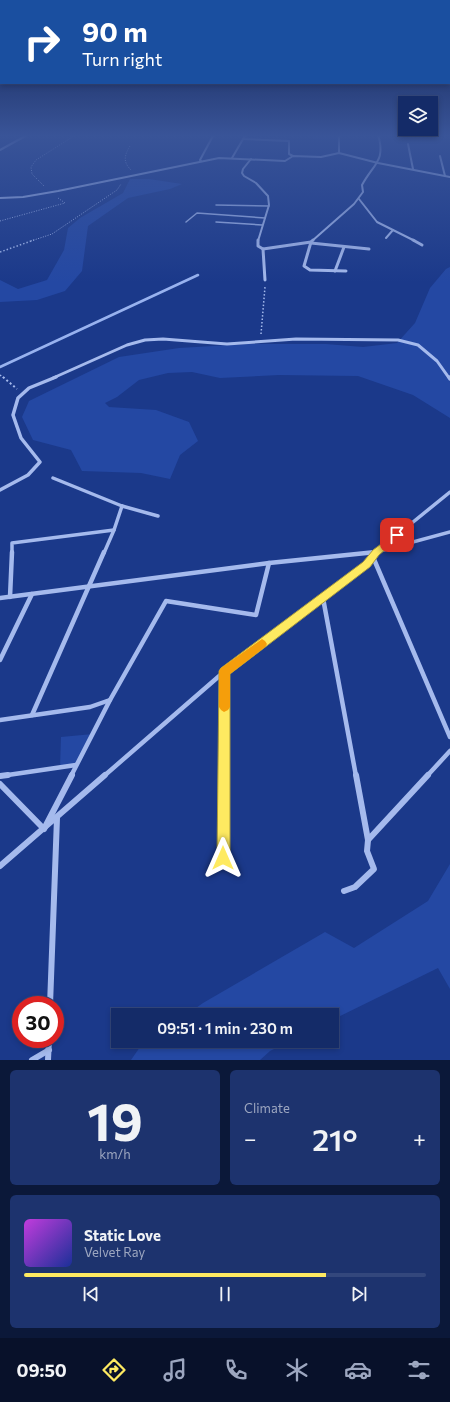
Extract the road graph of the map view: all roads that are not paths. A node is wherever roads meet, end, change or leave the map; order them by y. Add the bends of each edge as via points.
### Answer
1 (94, 183) edge
2 (256, 183) edge
3 (363, 183) edge
4 (0, 198) edge
5 (359, 199) junction
6 (216, 205) dead end
7 (269, 206) junction
8 (265, 218) junction
9 (186, 222) dead end
10 (216, 222) dead end
11 (262, 225) junction
12 (393, 230) junction
13 (386, 238) dead end
14 (311, 242) junction
15 (422, 245) dead end
16 (344, 247) junction
17 (263, 249) junction
18 (369, 250) dead end
19 (335, 271) junction
20 (346, 271) dead end
21 (265, 280) road end
22 (450, 379) edge
23 (53, 478) dead end
24 (0, 490) edge
25 (450, 492) edge
26 (122, 506) junction
27 (158, 516) dead end
28 (114, 530) junction
29 (450, 532) edge
30 (374, 554) junction
31 (269, 563) junction
32 (88, 586) junction
33 (32, 594) junction
34 (10, 597) junction
35 (0, 598) edge
36 (323, 598) junction
37 (0, 660) edge
38 (225, 671) junction
39 (110, 700) junction
40 (32, 715) junction
41 (0, 720) edge
42 (450, 737) edge
43 (450, 751) edge
44 (76, 765) junction
45 (0, 776) edge
46 (0, 784) edge
47 (57, 818) junction
48 (44, 829) junction
49 (368, 840) junction
50 (223, 858) dead end
51 (0, 866) edge
52 (344, 891) dead end
53 (50, 996) edge
54 (49, 1050) joint
55 (32, 1060) edge
56 (48, 1060) edge

1 - 4 street via 50,193
2 - 7 street via 268,196
3 - 5 street via 363,192
5 - 12 street via 377,222
5 - 14 street
6 - 7 lane
7 - 8 street
8 - 9 lane via 197,213
8 - 11 street
10 - 11 lane
11 - 17 street via 257,243
12 - 13 street
12 - 15 street
14 - 16 street
14 - 17 street
14 - 19 street via 304,266 310,270
16 - 18 street
16 - 19 street
17 - 21 street
19 - 20 street
22 - 24 street via 438,361 418,345 409,342 296,338 227,344 145,340 127,345 29,388 18,398 13,414 21,438 40,462 31,473
23 - 26 street
25 - 30 street
26 - 27 street
26 - 28 street
28 - 32 street
28 - 34 street via 12,543
29 - 30 street
30 - 31 street
30 - 36 street via 367,565
30 - 42 street
31 - 32 street
31 - 39 street via 256,614 166,601
32 - 33 street
32 - 40 street
33 - 34 street
33 - 37 street
34 - 35 street
36 - 38 street
36 - 49 street
38 - 47 street
38 - 50 street
39 - 40 street via 90,707
39 - 44 street
40 - 41 street
43 - 49 street
44 - 45 street
44 - 48 street
46 - 48 street
47 - 48 street
47 - 53 street
48 - 51 street
49 - 52 street via 367,851 374,869 355,886
54 - 55 street
54 - 56 street

